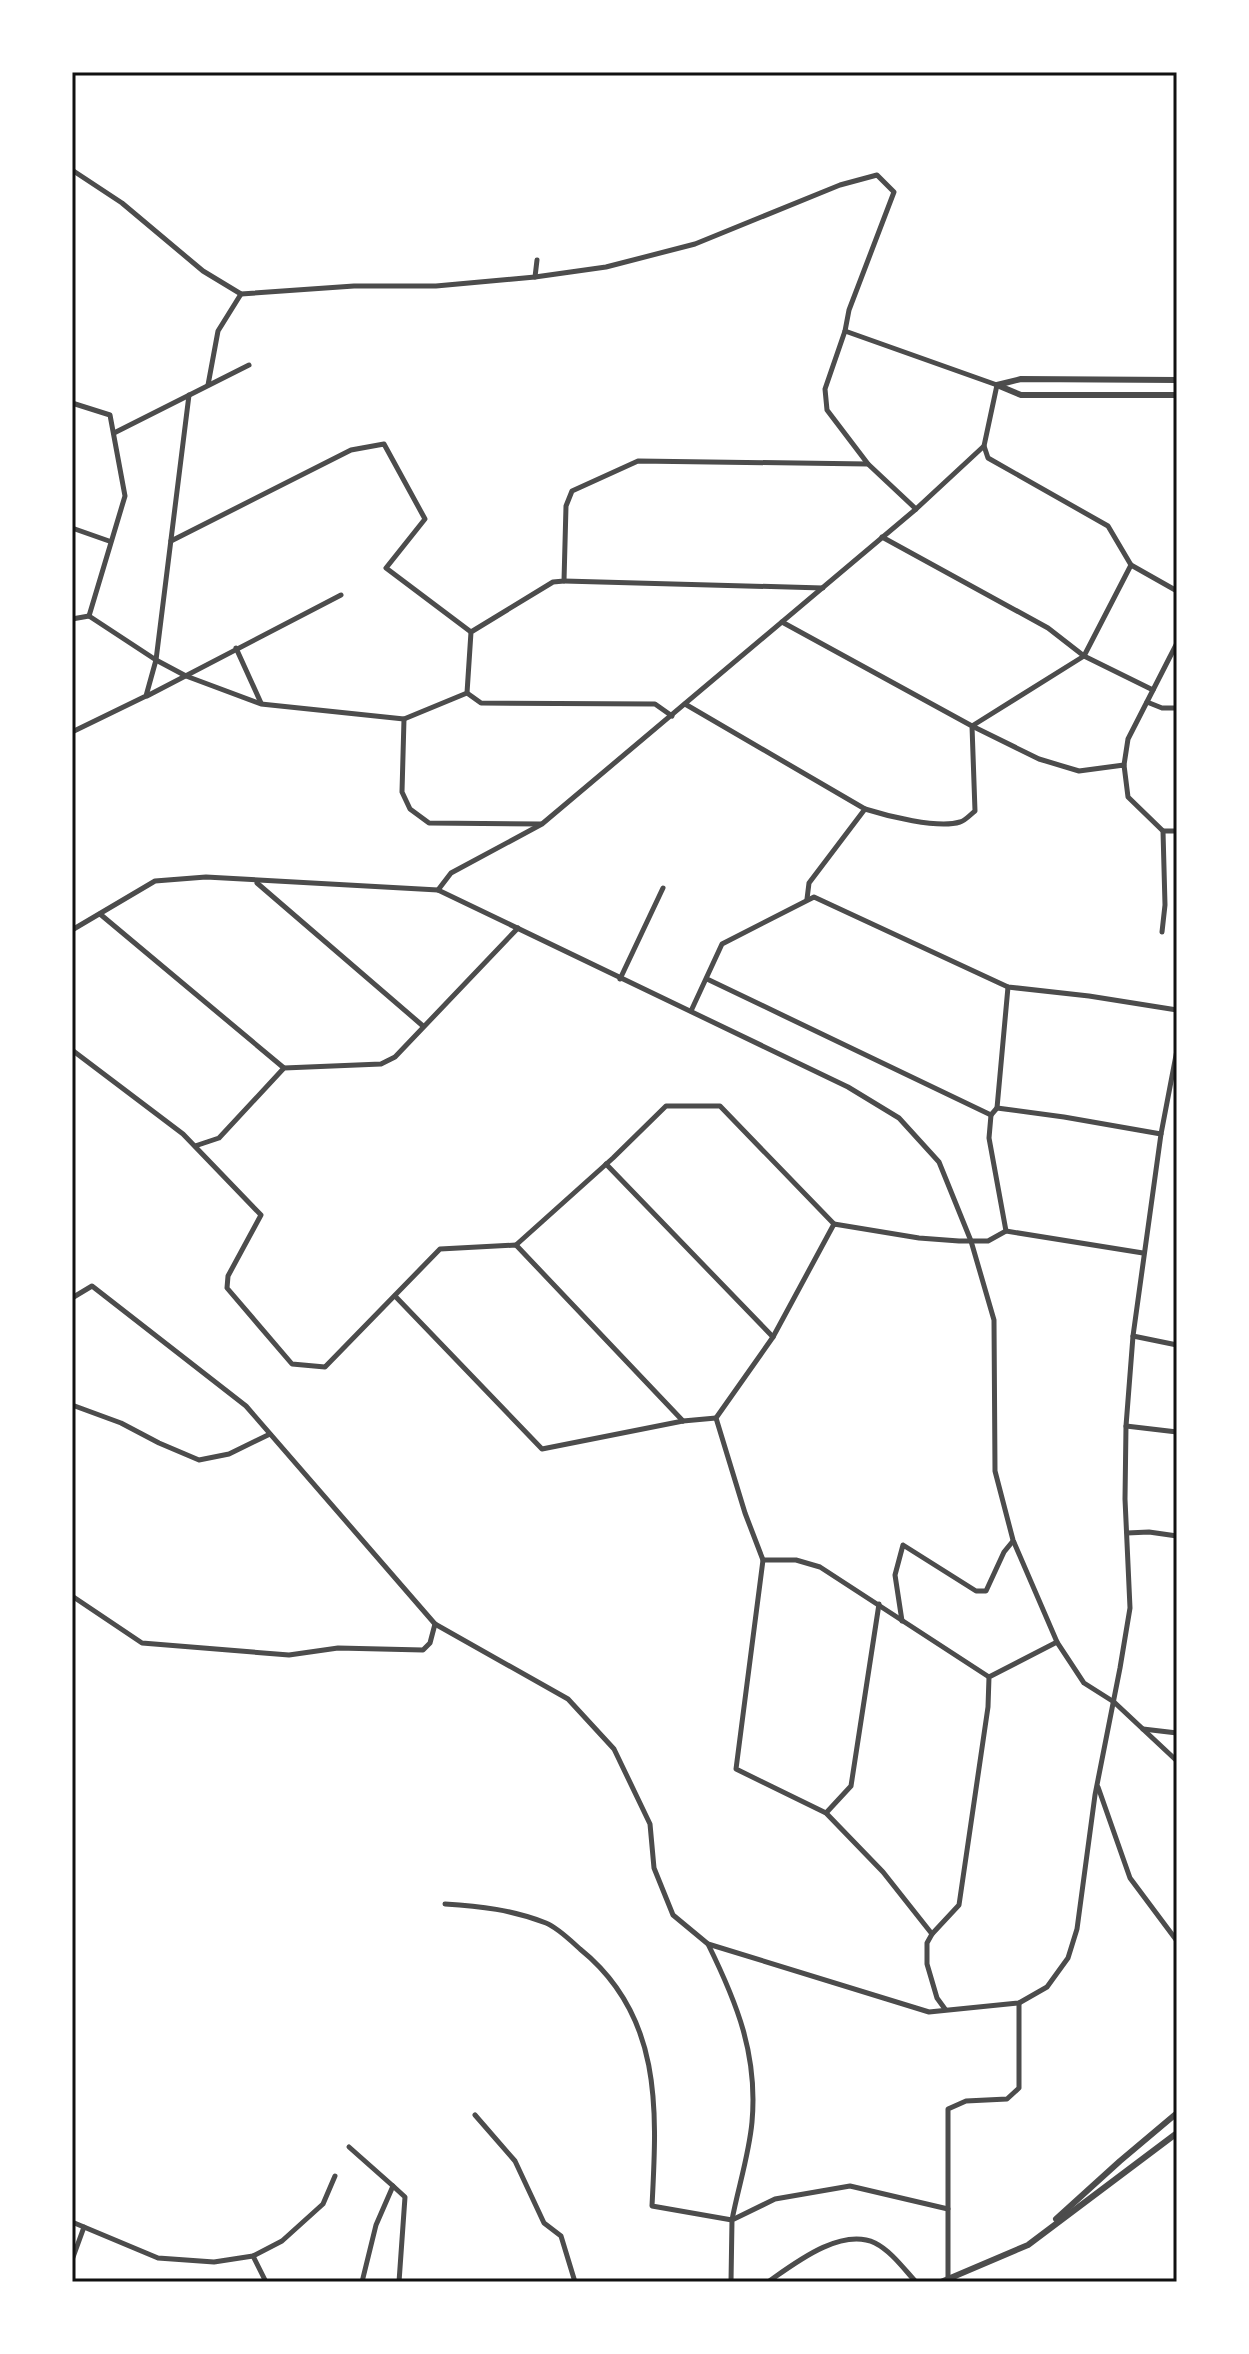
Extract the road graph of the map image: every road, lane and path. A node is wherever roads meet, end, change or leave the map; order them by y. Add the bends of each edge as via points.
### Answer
1 (72, 170) edge
2 (537, 260) dead end
3 (535, 277) junction
4 (241, 294) junction
5 (845, 331) junction
6 (249, 365) dead end
7 (1177, 380) edge
8 (208, 385) junction
9 (997, 385) junction
10 (189, 395) junction
11 (1177, 395) edge
12 (72, 403) edge
13 (114, 433) junction
14 (984, 446) junction
15 (868, 464) junction
16 (916, 509) junction
17 (72, 528) edge
18 (882, 537) junction
19 (109, 541) junction
20 (171, 541) junction
21 (1131, 565) junction
22 (564, 581) junction
23 (823, 588) junction
24 (1177, 591) edge
25 (341, 595) dead end
26 (89, 616) junction
27 (72, 619) edge
28 (782, 622) junction
29 (471, 632) junction
30 (1177, 643) edge
31 (236, 648) junction
32 (1084, 656) junction
33 (156, 660) junction
34 (186, 676) junction
35 (1153, 690) junction
36 (467, 693) junction
37 (146, 696) junction
38 (1147, 702) junction
39 (261, 704) junction
40 (685, 704) junction
41 (1177, 708) edge
42 (672, 716) junction
43 (404, 719) junction
44 (972, 726) junction
45 (72, 732) edge
46 (1124, 765) junction
47 (865, 809) junction
48 (542, 824) junction
49 (1163, 831) junction
50 (1177, 831) edge
51 (256, 882) junction
52 (663, 888) dead end
53 (438, 890) junction
54 (807, 899) junction
55 (100, 914) junction
56 (518, 928) junction
57 (72, 930) edge
58 (1162, 932) dead end
59 (620, 979) junction
60 (707, 979) junction
61 (1008, 987) junction
62 (1177, 1010) edge
63 (691, 1011) junction
64 (423, 1026) junction
65 (72, 1050) edge
66 (1177, 1050) edge
67 (284, 1068) junction
68 (997, 1108) junction
69 (991, 1115) junction
70 (1161, 1134) junction
71 (195, 1146) junction
72 (606, 1164) junction
73 (834, 1224) junction
74 (1006, 1231) junction
75 (971, 1241) junction
76 (516, 1245) junction
77 (1143, 1253) junction
78 (395, 1296) junction
79 (72, 1298) edge
80 (1133, 1336) junction
81 (773, 1337) junction
82 (1177, 1345) edge
83 (72, 1405) edge
84 (716, 1418) junction
85 (683, 1421) junction
86 (1126, 1426) junction
87 (1177, 1432) edge
88 (270, 1434) junction
89 (1127, 1533) junction
90 (1177, 1536) edge
91 (1013, 1540) junction
92 (763, 1560) junction
93 (72, 1596) edge
94 (879, 1604) junction
95 (902, 1621) junction
96 (435, 1624) junction
97 (1057, 1642) junction
98 (989, 1677) junction
99 (1114, 1702) junction
100 (1142, 1729) junction
101 (1177, 1733) edge
102 (1177, 1761) edge
103 (1097, 1784) junction
104 (826, 1813) junction
105 (445, 1904) dead end
106 (932, 1934) junction
107 (1177, 1941) edge
108 (708, 1944) junction
109 (1019, 2003) junction
110 (946, 2009) junction
111 (1177, 2113) edge
112 (475, 2115) dead end
113 (1177, 2133) edge
114 (349, 2147) dead end
115 (335, 2176) dead end
116 (393, 2186) junction
117 (948, 2209) junction
118 (732, 2220) junction
119 (72, 2222) edge
120 (84, 2227) junction
121 (1028, 2245) junction
122 (253, 2256) junction
123 (72, 2260) edge
124 (944, 2281) edge
125 (266, 2282) edge
126 (362, 2282) edge
127 (399, 2282) edge
128 (575, 2282) edge
129 (731, 2282) edge
130 (768, 2282) edge
131 (916, 2282) edge
132 (959, 2282) edge

1 - 4 street
2 - 3 street
3 - 4 street
3 - 5 street via 606,267 695,244 877,175 894,192
4 - 8 street via 218,331
5 - 9 street
5 - 15 street via 825,389 827,410
6 - 8 street
7 - 9 street via 1021,379
8 - 10 street
9 - 11 street via 1021,395
9 - 14 street
10 - 13 street
10 - 20 street
12 - 13 street via 110,415
13 - 19 street via 125,496
14 - 16 street
14 - 21 street via 988,458 1108,526
15 - 16 street
15 - 22 street via 638,461 572,491 566,506
16 - 18 street
17 - 19 street
18 - 23 street
18 - 32 street via 1048,628
19 - 26 street
20 - 29 street via 351,450 384,444 425,519 386,568
20 - 33 street
21 - 24 street
21 - 32 street
22 - 23 street
22 - 29 street via 553,582
23 - 28 street
25 - 31 street
26 - 27 street
26 - 33 street
28 - 40 street
28 - 44 street
29 - 36 street
30 - 35 street
31 - 34 street
31 - 39 street
32 - 35 street
32 - 44 street
33 - 34 street
33 - 37 street
34 - 37 street
34 - 39 street
35 - 38 street
36 - 42 street via 481,703 655,704
36 - 43 street
37 - 45 street
38 - 41 street
38 - 46 street via 1128,739
39 - 43 street
40 - 42 street
40 - 47 street
42 - 48 street
43 - 48 street via 402,792 410,809 429,823
44 - 46 street via 1039,759 1079,771
44 - 47 street via 975,811 961,822
46 - 49 street via 1128,797
47 - 54 street via 809,883
48 - 53 street via 451,873
49 - 50 street
49 - 58 street
51 - 53 street
51 - 55 street via 206,877 155,881
51 - 64 street
52 - 59 street
53 - 56 street
54 - 60 street via 722,944
54 - 61 street via 814,897
55 - 57 street
55 - 67 street
56 - 59 street
56 - 64 street
59 - 63 street
60 - 63 street
60 - 69 street
61 - 62 street
61 - 68 street
63 - 75 street via 848,1087 899,1118 939,1162
64 - 67 street via 395,1057 381,1064
65 - 71 street
66 - 70 street
67 - 71 street via 219,1138
68 - 69 street
68 - 70 street
69 - 74 street via 989,1138
70 - 77 street
71 - 78 street via 261,1215 228,1276 227,1288 292,1364 325,1367
72 - 73 street via 666,1106 720,1106
72 - 76 street
72 - 81 street
73 - 75 street
73 - 81 street
74 - 75 street via 988,1241
74 - 77 street
75 - 91 street via 994,1320 995,1471
76 - 78 street via 440,1249
76 - 85 street
77 - 80 street
78 - 85 street via 542,1449
79 - 88 street via 92,1286 246,1406
80 - 82 street
80 - 86 street
81 - 84 street
83 - 88 street via 199,1460 229,1454
84 - 85 street
84 - 92 street
86 - 87 street
86 - 89 street
88 - 96 street
89 - 90 street
89 - 99 street via 1130,1608
91 - 95 street via 986,1591 976,1591 903,1545 895,1575
91 - 97 street
92 - 94 street via 796,1560 820,1567
92 - 104 street via 736,1769
93 - 96 street via 142,1643 289,1655 338,1648 423,1650
94 - 95 street
94 - 104 street via 851,1786
95 - 98 street
96 - 108 street via 568,1699 614,1749 650,1824 654,1868 673,1915
97 - 98 street
97 - 99 street via 1084,1683
98 - 106 street via 959,1905
99 - 100 street
99 - 103 street
100 - 101 street
100 - 102 street
103 - 107 street via 1130,1878
103 - 109 street via 1068,1958 1047,1987
104 - 106 street
105 - 118 street via 494,1907 550,1924 603,1967 638,2022 650,2071 656,2133 652,2206
106 - 110 street via 927,1964 937,1998
108 - 110 street via 929,2012
108 - 118 street via 734,1997 750,2057 752,2122
109 - 110 street
109 - 117 street via 1019,2088 1007,2099 966,2101 948,2109
111 - 121 street
112 - 128 street via 515,2161 544,2223 561,2236
113 - 121 street
114 - 116 street
115 - 122 street via 323,2204 282,2241
116 - 126 street via 376,2225
116 - 127 street via 405,2197
117 - 118 street via 850,2186 775,2199
117 - 124 street
118 - 129 street
119 - 120 street
120 - 122 street via 158,2258 214,2262
120 - 123 street
121 - 124 street
122 - 125 street
124 - 132 street
130 - 131 street via 809,2255 851,2237 875,2243

